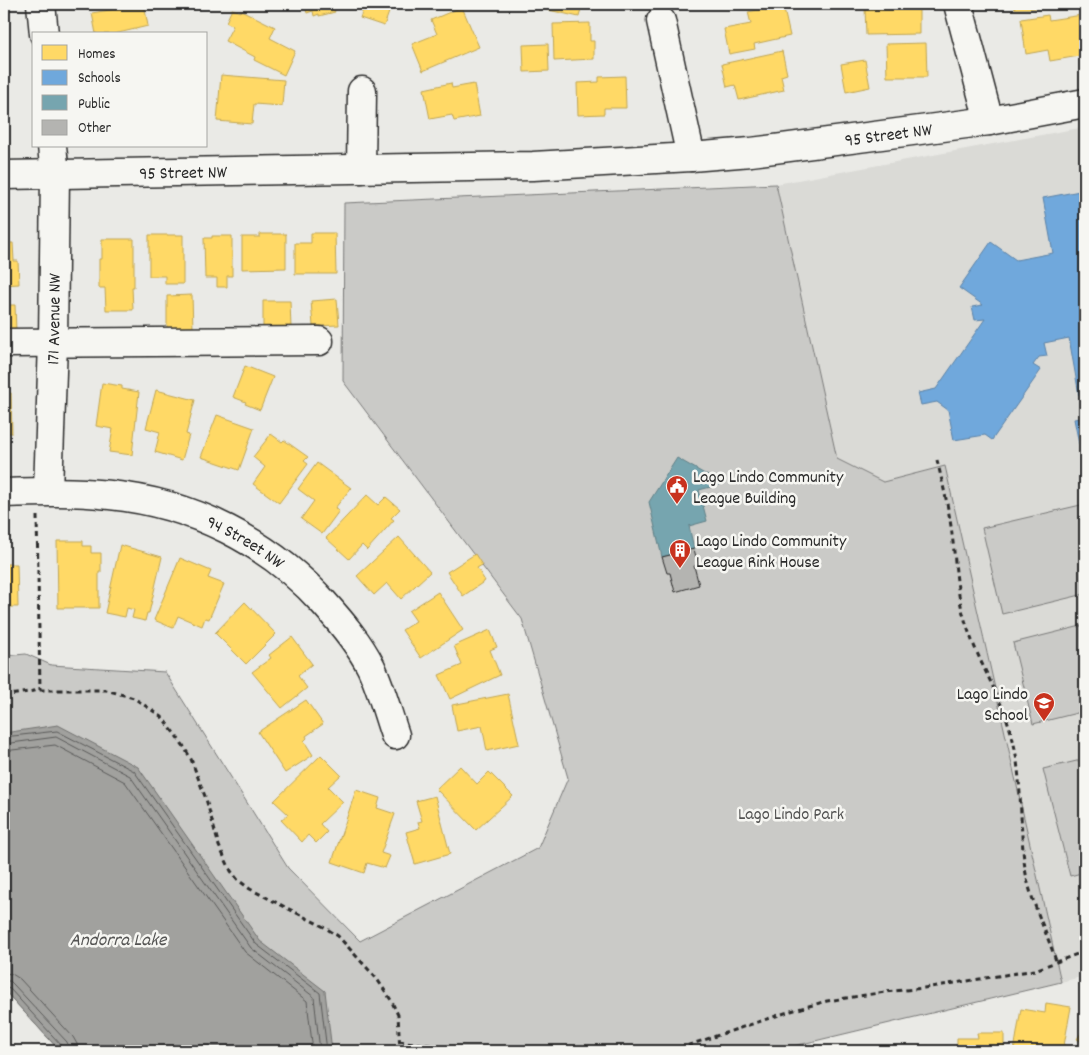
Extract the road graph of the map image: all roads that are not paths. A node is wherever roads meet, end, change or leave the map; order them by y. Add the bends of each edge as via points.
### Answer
1 (42, 4) edge
2 (958, 4) edge
3 (661, 21) dead end
4 (44, 32) edge
5 (362, 91) dead end
6 (1085, 103) edge
7 (989, 121) junction
8 (52, 148) edge
9 (690, 157) junction
10 (361, 169) junction
11 (4, 175) edge
12 (55, 175) junction
13 (319, 341) dead end
14 (53, 342) junction
15 (4, 343) edge
16 (48, 492) junction
17 (4, 493) edge
18 (395, 735) dead end

1 - 4 street
2 - 7 street
3 - 9 street
5 - 10 street
6 - 7 street, 95 Street NW
7 - 9 street, 95 Street NW
8 - 12 street, 171 Avenue NW
9 - 10 street, 95 Street NW via 532,166
10 - 12 street, 95 Street NW
11 - 12 street, 95 Street NW
12 - 14 street, 171 Avenue NW
13 - 14 street
14 - 15 street
14 - 16 street, 171 Avenue NW
16 - 17 street, 94 Street NW
16 - 18 street, 94 Street NW via 111,495 205,518 249,541 283,564 308,586 359,647 371,667

